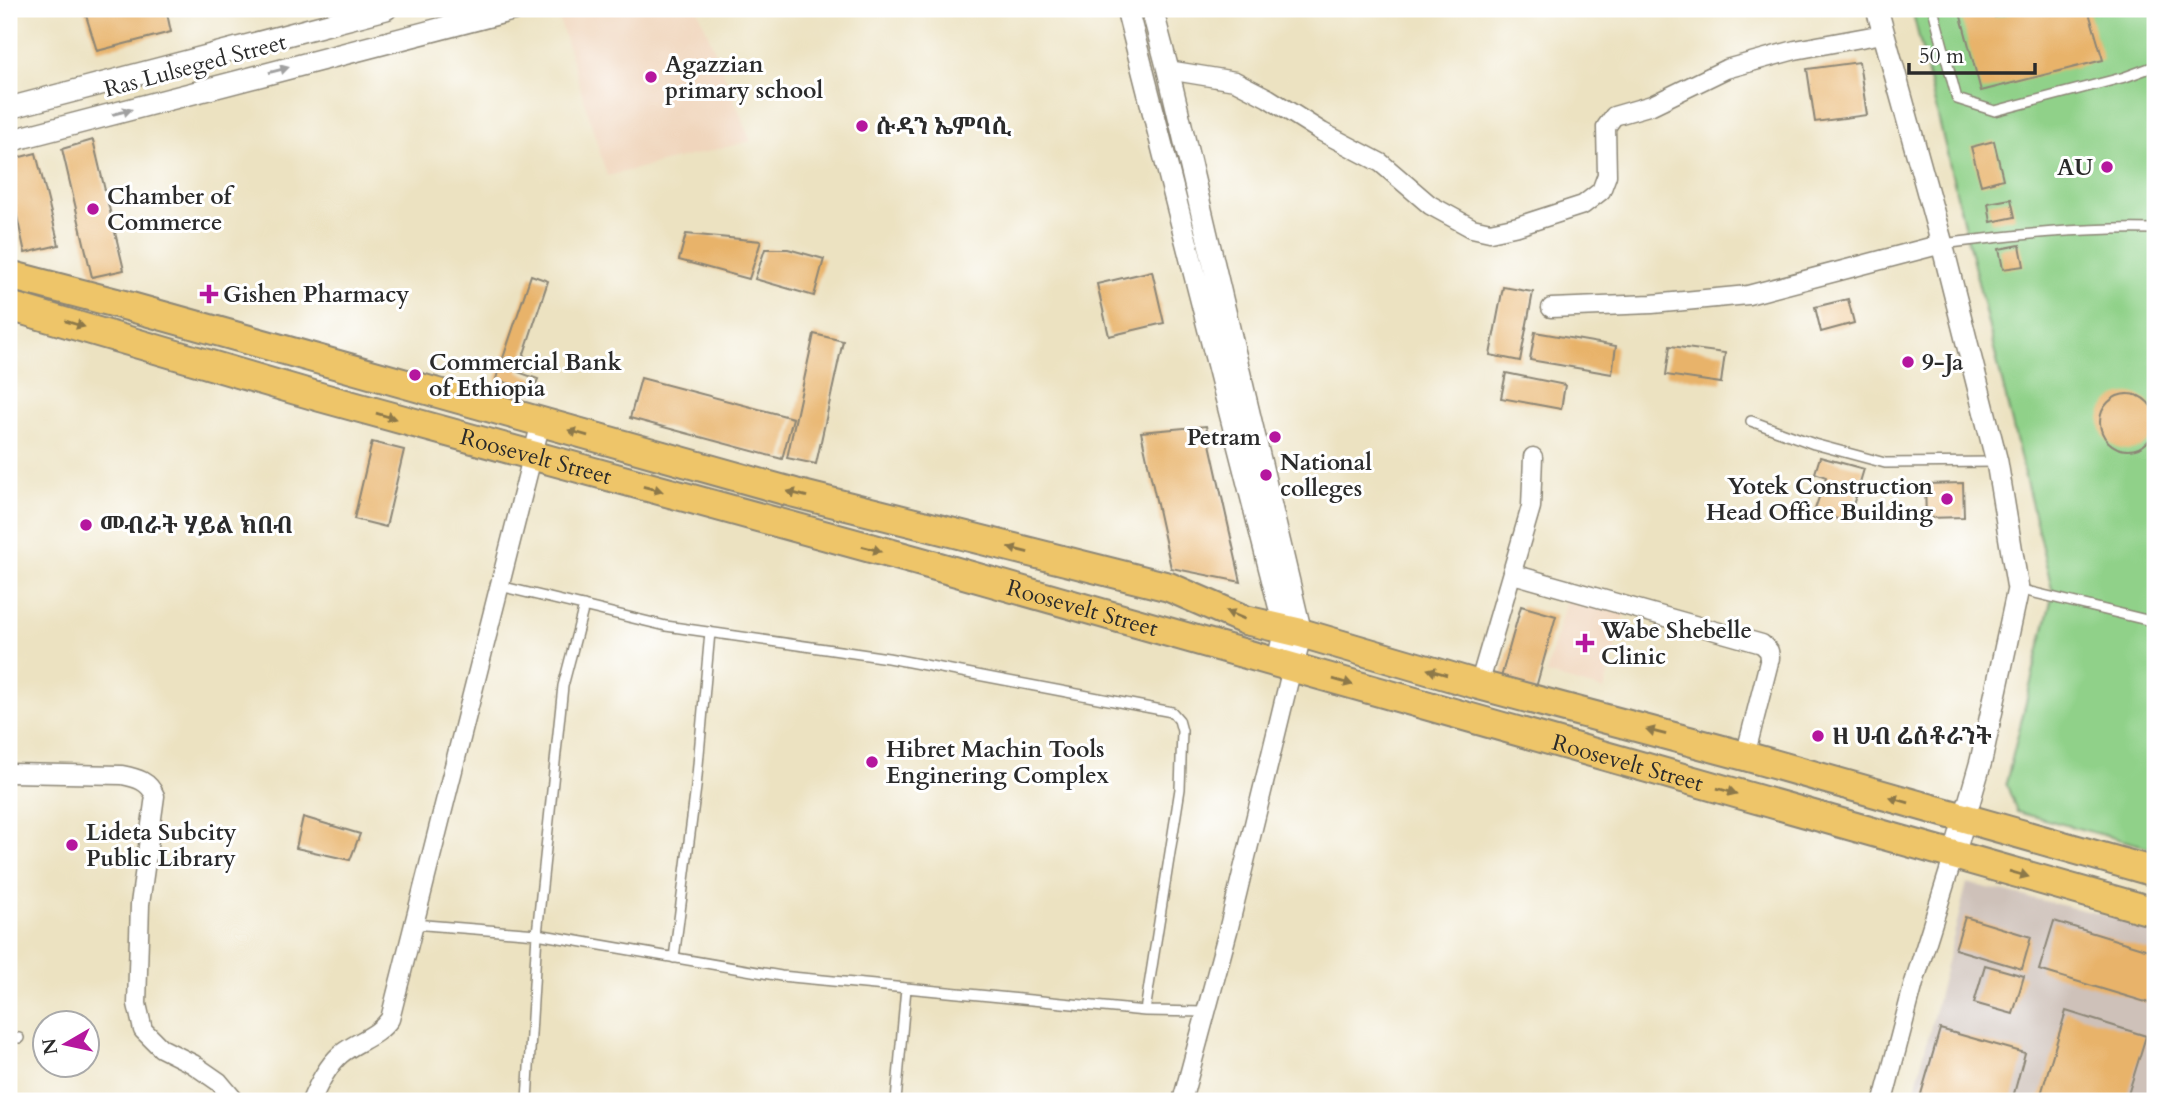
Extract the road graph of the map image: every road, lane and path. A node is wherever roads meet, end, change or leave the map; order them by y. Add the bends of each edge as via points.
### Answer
1 (386, 9) edge
2 (516, 9) edge
3 (1127, 9) edge
4 (1152, 9) edge
5 (1877, 9) edge
6 (1933, 9) edge
7 (489, 12) edge
8 (1883, 34) junction
9 (186, 63) junction
10 (2155, 66) edge
11 (1168, 70) junction
12 (85, 89) junction
13 (196, 92) junction
14 (9, 108) edge
15 (93, 119) junction
16 (9, 141) edge
17 (2155, 229) edge
18 (1942, 244) junction
19 (9, 275) edge
20 (9, 306) edge
21 (1551, 308) dead end
22 (329, 364) junction
23 (320, 397) junction
24 (1751, 421) dead end
25 (541, 422) junction
26 (533, 457) junction
27 (1533, 457) dead end
28 (1997, 462) junction
29 (1513, 574) junction
30 (500, 586) junction
31 (2018, 589) junction
32 (584, 606) junction
33 (2155, 622) edge
34 (1293, 631) junction
35 (710, 632) junction
36 (1284, 667) junction
37 (1479, 685) junction
38 (1615, 721) junction
39 (1603, 756) junction
40 (1745, 756) junction
41 (9, 773) edge
42 (1964, 819) junction
43 (1954, 855) junction
44 (2155, 873) edge
45 (2155, 912) edge
46 (413, 924) junction
47 (537, 934) junction
48 (674, 958) junction
49 (906, 988) junction
50 (1145, 1011) junction
51 (1207, 1012) junction
52 (235, 1101) edge
53 (311, 1101) edge
54 (527, 1101) edge
55 (896, 1101) edge
56 (1182, 1101) edge
57 (1883, 1101) edge

1 - 9 street, Ras Lulseged Street
2 - 7 street, Ras Lulseged Street
3 - 34 street
4 - 11 street
5 - 8 street
6 - 10 lane via 1957,99 1995,111
13 -> 7 street, Ras Lulseged Street
8 - 11 street via 1795,50 1726,69 1652,105 1614,116 1606,127 1607,175 1601,191 1583,205 1490,232 1472,228 1430,205 1381,163 1268,98 1234,81
8 - 18 street
9 - 12 street, Ras Lulseged Street
9 - 13 street
11 - 34 street
12 - 14 street, Ras Lulseged Street
12 - 15 street
15 -> 13 street, Ras Lulseged Street
15 - 16 street, Ras Lulseged Street
17 - 18 lane via 2031,233
18 - 21 street via 1748,295
18 - 28 street
19 - 22 main road, Roosevelt Street
20 -> 23 main road, Roosevelt Street
22 - 23 main road
22 - 25 main road, Roosevelt Street
23 -> 26 main road, Roosevelt Street
24 - 28 lane via 1885,463
25 - 26 street
34 -> 25 main road, Roosevelt Street via 1245,620 1169,587 808,497
26 - 30 street
26 -> 36 main road, Roosevelt Street via 918,561
27 - 29 street via 1531,507
28 - 31 street
29 - 37 street
29 - 40 street via 1762,645 1770,659
30 - 32 lane
30 - 46 street
31 - 33 lane
31 - 42 street
32 - 35 lane
32 - 47 lane via 563,686
34 - 36 street
37 -> 34 main road, Roosevelt Street
35 - 48 lane
35 - 50 lane via 888,658 1172,712 1182,731 1180,789
36 -> 39 main road, Roosevelt Street
36 - 51 street
37 - 38 main road, Roosevelt Street
38 - 39 main road
40 -> 38 main road, Roosevelt Street
39 -> 43 main road, Roosevelt Street
42 -> 40 main road, Roosevelt Street
41 - 52 street via 122,775 151,787 155,796 140,904 137,992 143,1030 161,1048 219,1082
42 - 43 street
42 - 44 main road, Roosevelt Street
43 -> 45 main road, Roosevelt Street
43 - 57 street
46 - 47 lane
46 - 53 street via 390,1019 376,1034 333,1061
47 - 48 lane
47 - 54 lane
48 - 49 lane via 781,976
49 - 50 lane
49 - 55 lane
50 - 51 lane
51 - 56 street

